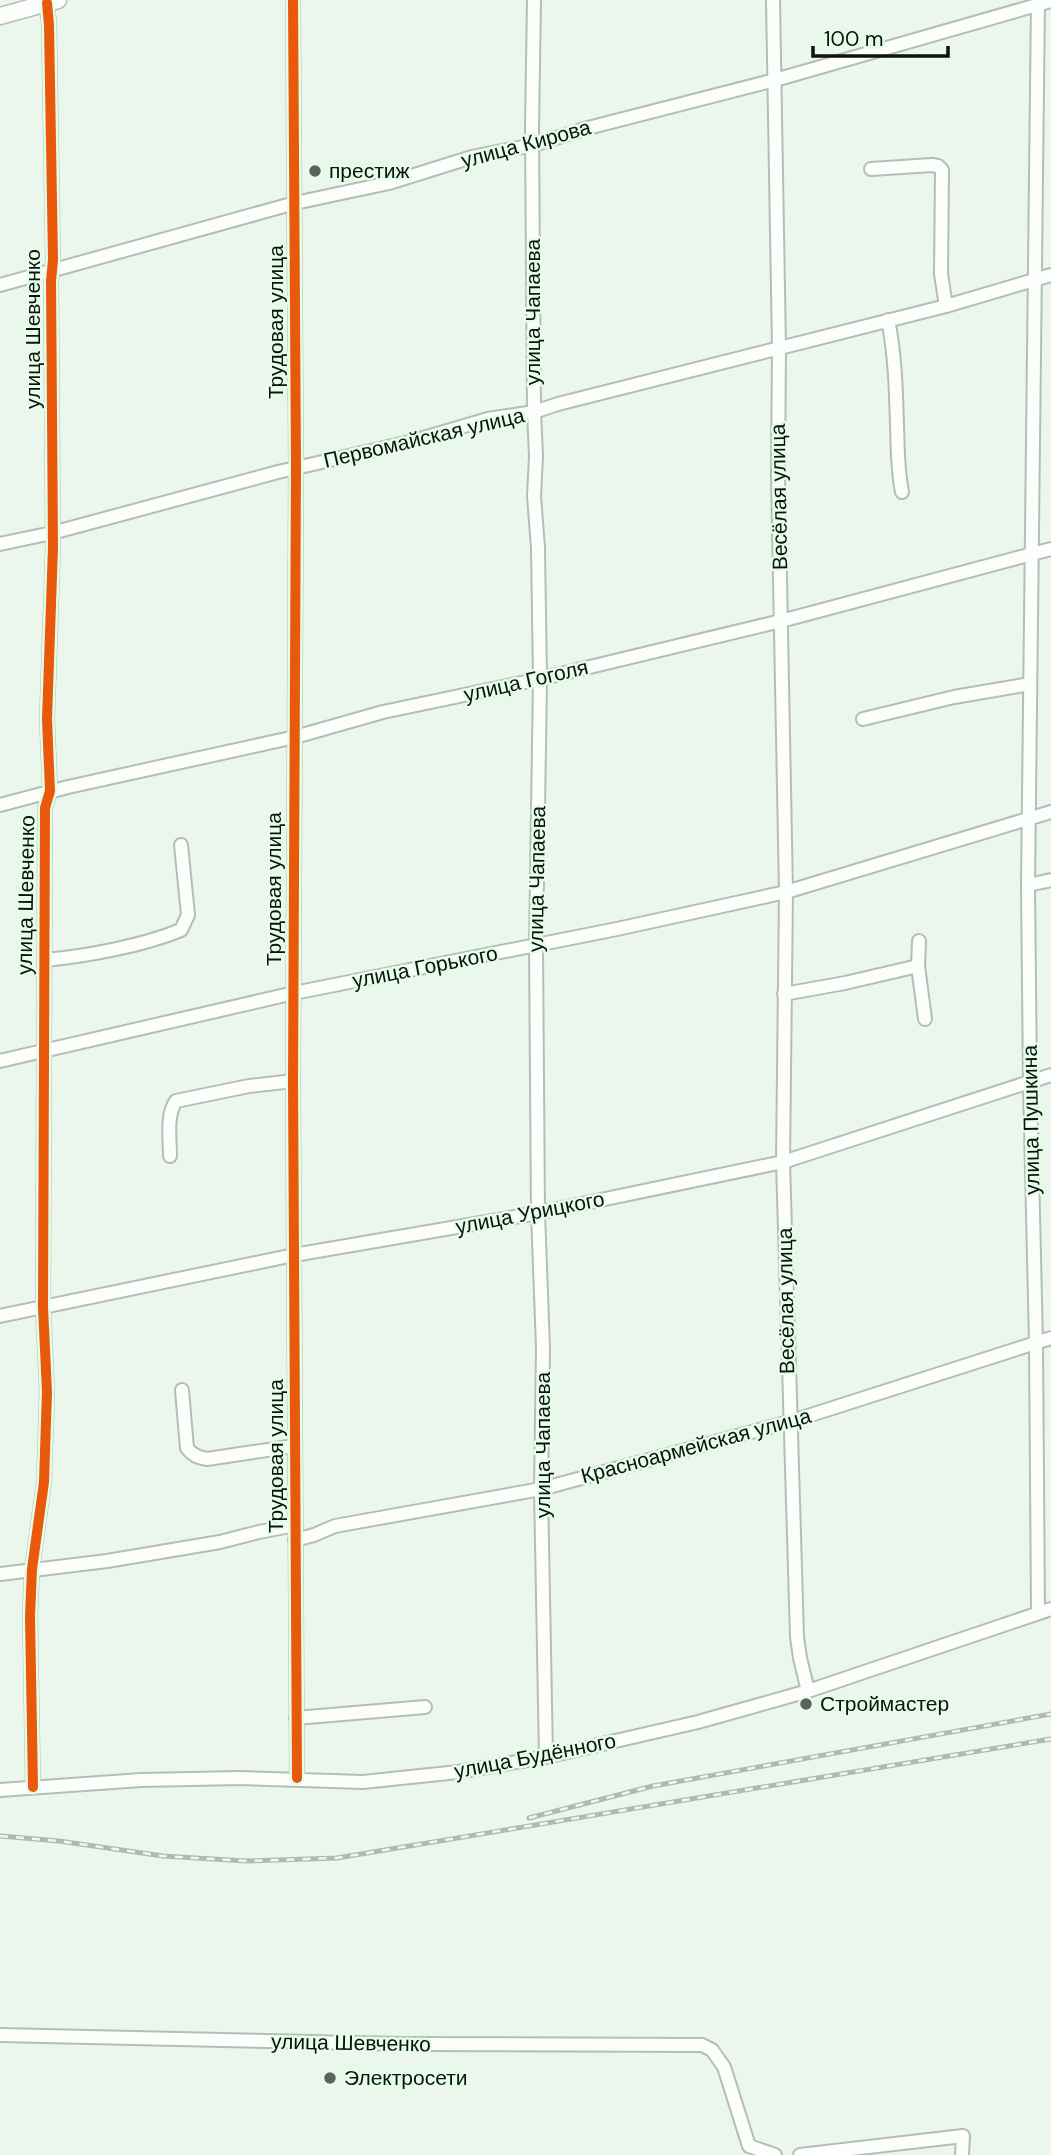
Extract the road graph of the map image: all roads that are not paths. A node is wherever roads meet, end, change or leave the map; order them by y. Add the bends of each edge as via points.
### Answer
1 (293, 0) edge
2 (534, 0) edge
3 (773, 0) edge
4 (52, 2) edge
5 (1043, 2) edge
6 (0, 16) edge
7 (775, 80) junction
8 (533, 145) junction
9 (871, 169) dead end
10 (295, 203) junction
11 (52, 270) junction
12 (1051, 275) edge
13 (1035, 281) junction
14 (0, 285) edge
15 (946, 306) junction
16 (888, 320) junction
17 (779, 347) junction
18 (534, 412) junction
19 (296, 467) junction
20 (902, 492) dead end
21 (52, 533) junction
22 (0, 544) edge
23 (1051, 549) edge
24 (1032, 555) junction
25 (781, 621) junction
26 (540, 679) junction
27 (1030, 684) junction
28 (863, 719) dead end
29 (295, 737) junction
30 (50, 791) junction
31 (0, 805) edge
32 (1051, 811) edge
33 (1029, 819) junction
34 (181, 845) dead end
35 (1051, 880) edge
36 (1028, 884) junction
37 (786, 892) junction
38 (919, 941) dead end
39 (536, 944) junction
40 (45, 960) junction
41 (918, 966) junction
42 (294, 993) junction
43 (784, 994) junction
44 (925, 1019) dead end
45 (43, 1052) junction
46 (0, 1061) edge
47 (1051, 1075) edge
48 (293, 1081) junction
49 (1030, 1083) junction
50 (170, 1156) dead end
51 (783, 1162) junction
52 (538, 1213) junction
53 (295, 1255) junction
54 (43, 1307) junction
55 (0, 1316) edge
56 (1051, 1338) edge
57 (1036, 1343) junction
58 (182, 1390) dead end
59 (789, 1422) junction
60 (1051, 1435) edge
61 (1036, 1439) junction
62 (294, 1446) junction
63 (541, 1489) junction
64 (295, 1525) junction
65 (295, 1540) junction
66 (32, 1569) junction
67 (0, 1574) edge
68 (1045, 1611) edge
69 (808, 1691) junction
70 (425, 1707) dead end
71 (296, 1718) junction
72 (547, 1757) junction
73 (297, 1778) junction
74 (33, 1787) junction
75 (0, 1790) edge
76 (0, 2035) edge
77 (775, 2155) edge
78 (800, 2155) edge
79 (961, 2155) edge

1 - 10 street, Трудовая улица
2 - 8 street, улица Чапаева
3 - 7 street, Весёлая улица
4 - 6 main road
4 - 11 street, улица Шевченко
5 - 7 street, улица Кирова
5 - 13 street, улица Пушкина
7 - 8 street, улица Кирова
7 - 17 street, Весёлая улица
8 - 10 street, улица Кирова
8 - 18 street, улица Чапаева
9 - 15 street via 932,164 942,170 941,274
10 - 11 street, улица Кирова
10 - 19 street, Трудовая улица
11 - 14 street, улица Кирова
11 - 21 street, улица Шевченко
12 - 13 street, Первомайская улица
13 - 15 street, Первомайская улица
13 - 24 street, улица Пушкина
15 - 16 street, Первомайская улица
16 - 17 street, Первомайская улица
16 - 20 street
17 - 18 street, Первомайская улица
17 - 25 street, Весёлая улица
18 - 19 street, Первомайская улица via 488,419
18 - 26 street, улица Чапаева
19 - 21 street, Первомайская улица
19 - 29 street, Трудовая улица
21 - 22 street, Первомайская улица
21 - 30 street, улица Шевченко via 47,719
23 - 24 street, улица Гоголя
24 - 25 street, улица Гоголя
24 - 27 street, улица Пушкина
25 - 26 street, улица Гоголя
25 - 37 street, Весёлая улица
26 - 29 street, улица Гоголя via 383,712
26 - 39 street, улица Чапаева
27 - 28 street
27 - 33 street, улица Пушкина
29 - 30 street, улица Гоголя
29 - 42 street, Трудовая улица
30 - 31 street, улица Гоголя
30 - 40 street, улица Шевченко
32 - 33 street, улица Горького
33 - 36 street, улица Пушкина
33 - 37 street, улица Горького
34 - 40 street, улица Шевченко via 188,915 181,930
35 - 36 street
36 - 49 street, улица Пушкина
37 - 39 street, улица Горького
37 - 43 street, Весёлая улица
38 - 41 street
39 - 42 street, улица Горького
39 - 52 street, улица Чапаева
40 - 45 street, улица Шевченко
41 - 43 street
41 - 44 street
42 - 45 street, улица Горького
42 - 48 street, Трудовая улица
43 - 51 street, Весёлая улица
45 - 46 street, улица Горького
45 - 54 street, улица Шевченко
47 - 49 street, улица Урицкого
48 - 50 street via 176,1101 170,1116
48 - 53 street, Трудовая улица
49 - 51 street, улица Урицкого
49 - 57 street, улица Пушкина
51 - 52 street, улица Урицкого
51 - 59 street, Весёлая улица
52 - 53 street, улица Урицкого
52 - 63 street, улица Чапаева via 543,1348
53 - 54 street, улица Урицкого
53 - 62 street, Трудовая улица
54 - 55 street, улица Урицкого
54 - 66 street, улица Шевченко via 47,1392 44,1482
56 - 57 street, Красноармейская улица
57 - 59 street, Красноармейская улица
57 - 61 street, улица Пушкина
58 - 62 street, Трудовая улица via 187,1448 199,1458
59 - 63 street, Красноармейская улица
59 - 69 street, Весёлая улица via 797,1637
60 - 61 street
61 - 68 street, улица Пушкина
62 - 64 street, Трудовая улица
63 - 65 street, Красноармейская улица via 335,1526
63 - 72 street, улица Чапаева
64 - 65 street, Трудовая улица
64 - 66 street via 107,1561
65 - 71 street, Трудовая улица
66 - 67 street
66 - 74 street, улица Шевченко
68 - 69 street, улица Будённого
69 - 72 street, улица Будённого
70 - 71 street
71 - 73 street, Трудовая улица
72 - 73 street, улица Будённого via 363,1782
73 - 74 street, улица Будённого
74 - 75 street, улица Будённого
76 - 77 street, улица Шевченко via 702,2045 712,2050 724,2067 749,2146
78 - 79 street via 963,2136

